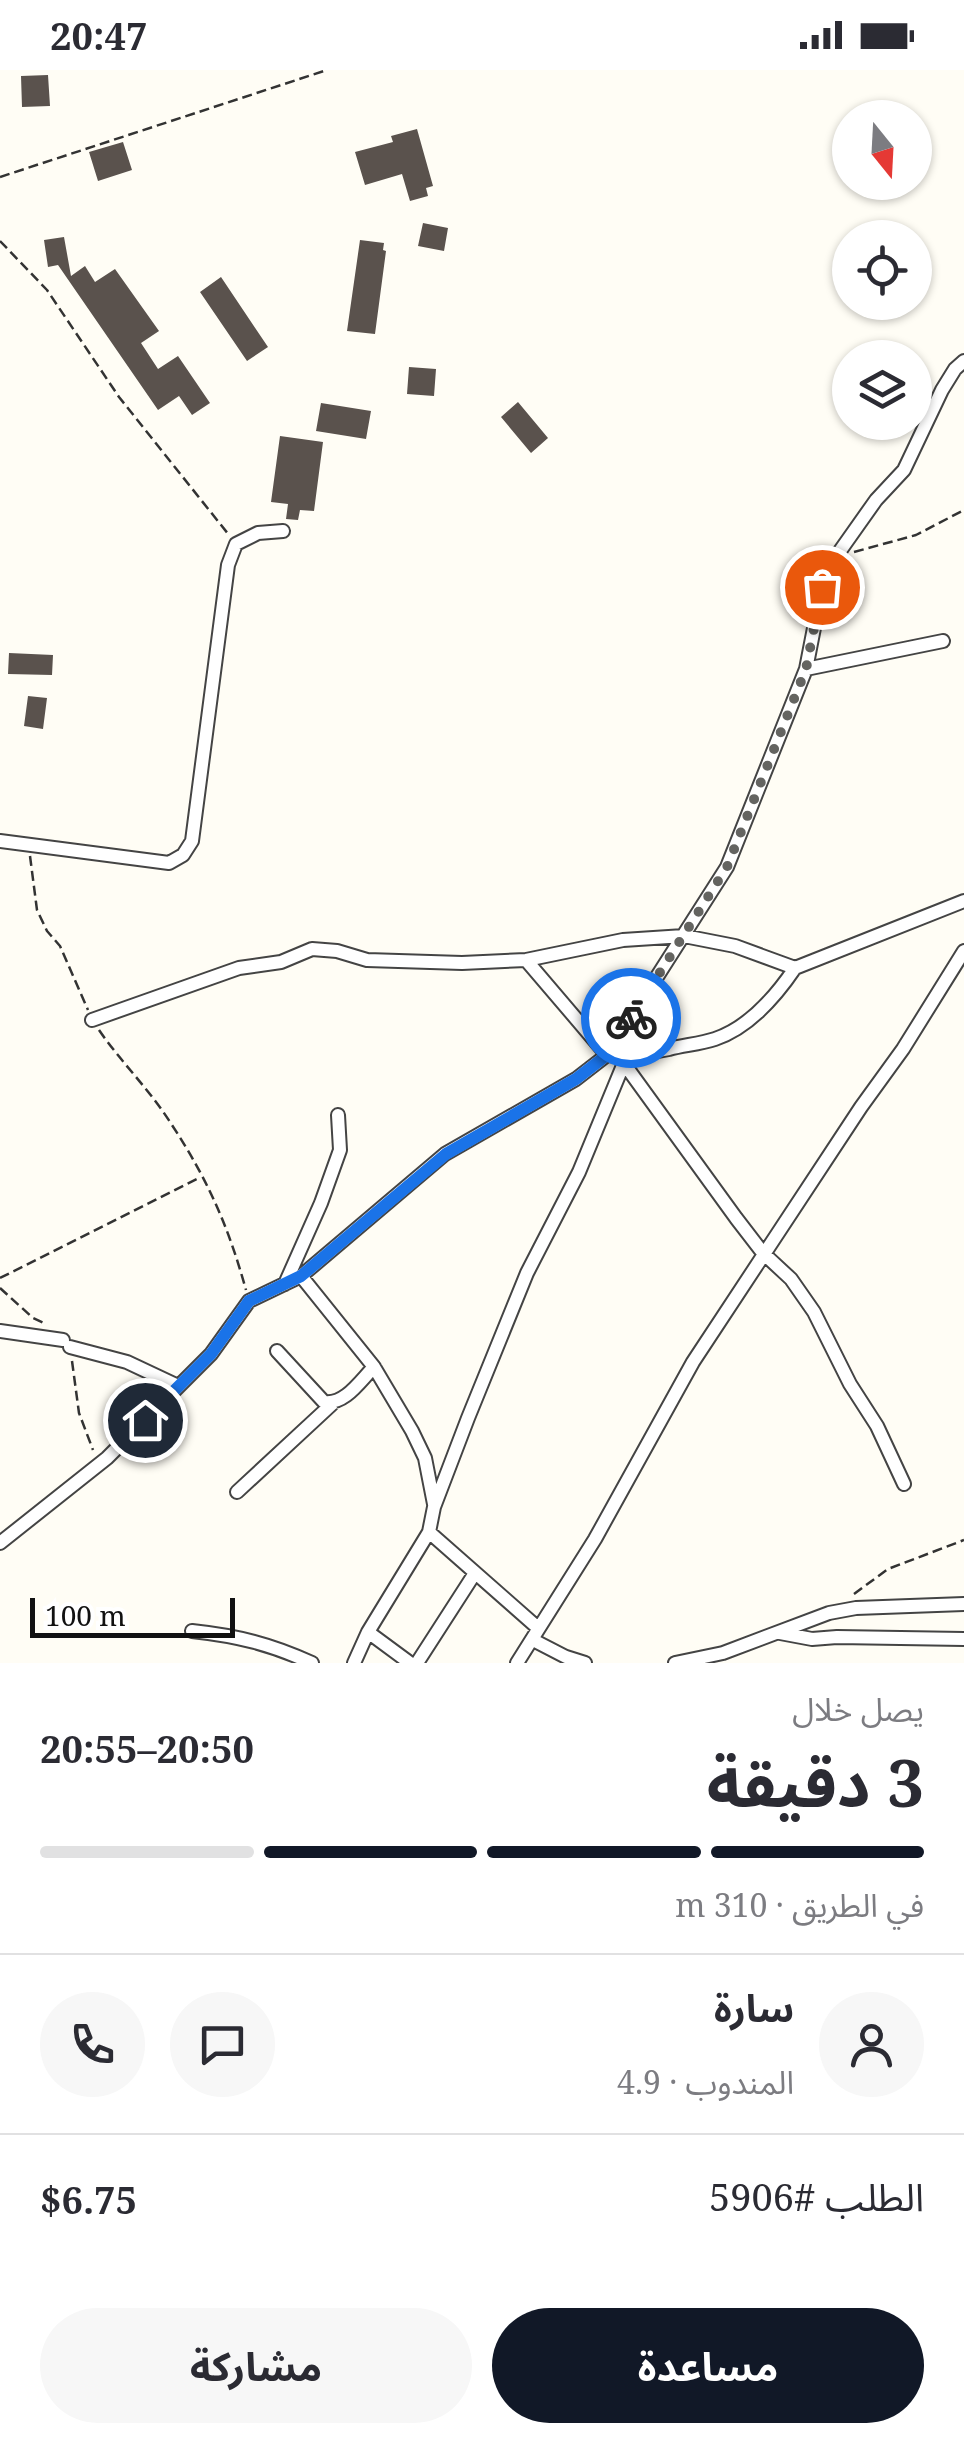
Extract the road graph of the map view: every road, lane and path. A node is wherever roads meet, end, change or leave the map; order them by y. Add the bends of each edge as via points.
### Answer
1 (327, 70) edge
2 (0, 177) edge
3 (0, 240) edge
4 (964, 361) edge
5 (964, 510) edge
6 (283, 531) dead end
7 (236, 544) junction
8 (835, 558) junction
9 (943, 641) dead end
10 (806, 669) junction
11 (0, 841) edge
12 (28, 845) junction
13 (964, 901) edge
14 (684, 936) junction
15 (964, 951) edge
16 (526, 960) junction
17 (795, 968) junction
18 (92, 1020) junction
19 (616, 1058) junction
20 (338, 1115) dead end
21 (203, 1176) junction
22 (763, 1253) junction
23 (301, 1276) junction
24 (0, 1278) edge
25 (286, 1284) junction
26 (0, 1288) edge
27 (249, 1301) junction
28 (0, 1331) edge
29 (66, 1343) junction
30 (277, 1351) dead end
31 (374, 1367) junction
32 (178, 1386) junction
33 (332, 1404) junction
34 (99, 1466) junction
35 (904, 1484) dead end
36 (236, 1492) dead end
37 (434, 1507) junction
38 (429, 1532) junction
39 (964, 1540) edge
40 (0, 1543) edge
41 (475, 1573) junction
42 (964, 1604) edge
43 (829, 1613) junction
44 (192, 1631) dead end
45 (368, 1632) junction
46 (778, 1632) junction
47 (536, 1634) junction
48 (964, 1639) edge
49 (312, 1663) edge
50 (354, 1663) edge
51 (413, 1663) edge
52 (517, 1663) edge
53 (586, 1663) edge
54 (676, 1663) edge

1 - 2 path
3 - 7 path via 47,290 119,397
4 - 8 street via 942,390 904,470
5 - 8 path via 916,534
6 - 7 street
7 - 12 street via 192,841 183,855 169,863
8 - 10 street via 822,587
9 - 10 street
10 - 14 street via 727,867
11 - 12 street
12 - 18 path via 37,910
13 - 17 street
14 - 16 street via 622,940
14 - 17 street
14 - 19 street
15 - 22 street
16 - 18 street via 367,960 312,948
16 - 19 street
17 - 19 street via 740,1026 716,1038
18 - 21 path
19 - 22 street
19 - 23 street via 446,1154
19 - 37 street via 579,1172 527,1273
20 - 25 street via 340,1150
21 - 24 path
21 - 27 path via 234,1244
22 - 35 street via 814,1312
22 - 47 street
23 - 25 street
23 - 31 street
25 - 27 street
26 - 29 path
27 - 32 street
28 - 29 street
29 - 32 street
29 - 34 path via 79,1413
30 - 33 street
31 - 33 street
31 - 37 street via 425,1458
32 - 34 street
33 - 36 street
34 - 40 street
37 - 38 street
38 - 41 street
38 - 45 street
39 - 43 path via 876,1576
41 - 47 street
41 - 51 street
42 - 43 street
43 - 46 street
44 - 49 street via 238,1636
45 - 50 street
45 - 51 street
46 - 48 street via 812,1639
46 - 54 street
47 - 52 street
47 - 53 street

